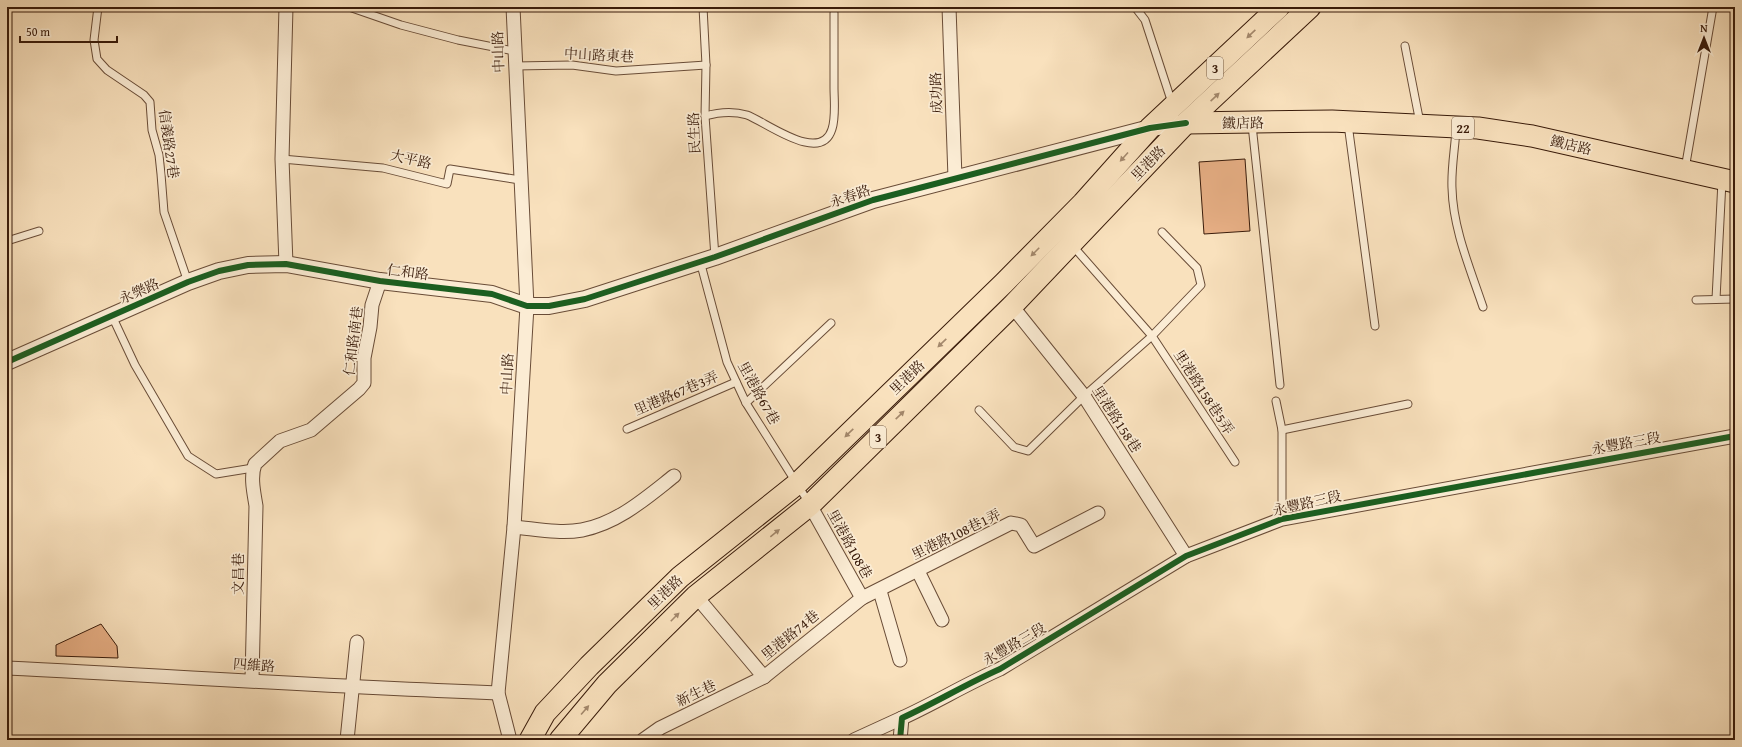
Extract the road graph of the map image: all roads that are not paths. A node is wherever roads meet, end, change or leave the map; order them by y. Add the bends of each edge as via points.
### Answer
1 (98, 7) edge
2 (286, 7) edge
3 (349, 7) edge
4 (512, 7) edge
5 (703, 7) edge
6 (949, 7) edge
7 (1135, 7) edge
8 (1279, 7) edge
9 (1310, 7) edge
10 (1713, 7) edge
11 (834, 13) dead end
12 (1405, 46) dead end
13 (514, 51) junction
14 (706, 65) junction
15 (515, 66) junction
16 (1180, 115) junction
17 (706, 116) junction
18 (1348, 122) junction
19 (1252, 123) junction
20 (1421, 125) junction
21 (1456, 127) junction
22 (1150, 128) junction
23 (282, 159) junction
24 (1685, 171) junction
25 (954, 178) junction
26 (520, 180) junction
27 (1729, 180) edge
28 (39, 231) dead end
29 (1162, 232) dead end
30 (7, 242) edge
31 (1071, 243) junction
32 (708, 259) junction
33 (286, 264) junction
34 (380, 281) junction
35 (188, 282) junction
36 (1716, 299) junction
37 (1696, 300) dead end
38 (1735, 300) edge
39 (527, 306) junction
40 (1012, 306) junction
41 (1483, 307) dead end
42 (112, 316) junction
43 (831, 323) dead end
44 (1375, 326) dead end
45 (1152, 336) junction
46 (7, 362) edge
47 (736, 382) junction
48 (1280, 385) dead end
49 (1084, 396) junction
50 (1276, 401) dead end
51 (746, 403) junction
52 (1408, 404) dead end
53 (979, 410) dead end
54 (627, 429) dead end
55 (1282, 430) junction
56 (1735, 436) edge
57 (1235, 462) dead end
58 (253, 468) junction
59 (674, 476) dead end
60 (798, 483) junction
61 (810, 505) junction
62 (1098, 513) dead end
63 (1282, 519) junction
64 (514, 527) junction
65 (1186, 556) junction
66 (918, 570) junction
67 (880, 591) junction
68 (696, 596) junction
69 (862, 598) junction
70 (942, 620) dead end
71 (357, 642) dead end
72 (900, 660) dead end
73 (7, 668) edge
74 (764, 676) junction
75 (252, 680) junction
76 (353, 688) junction
77 (498, 694) junction
78 (902, 718) junction
79 (347, 740) edge
80 (510, 740) edge
81 (530, 740) edge
82 (560, 740) edge
83 (643, 740) edge
84 (854, 740) edge
85 (900, 740) edge

1 - 35 lane, 信義路27巷 via 94,40 97,59 107,70 144,95 150,102 152,130 162,174 164,212
2 - 23 street
3 - 13 lane via 401,25
4 - 13 street, 中山路
5 - 14 lane, 民生路
6 - 25 street, 成功路
7 - 16 lane via 1145,20
8 -> 16 main road, 里港路 / 3
16 -> 9 main road, 里港路 / 3
10 - 24 lane
11 - 17 lane via 834,104 832,130 826,139 819,143 801,143 738,113 718,112
12 - 20 lane
13 - 15 street, 中山路
14 - 15 lane, 中山路東巷 via 616,72 572,66
14 - 17 lane, 民生路
15 - 26 street, 中山路
16 - 19 main road, 鐵店路 / 22
16 - 22 main road, 里港路 / 3
16 - 31 main road, 里港路 / 3
17 - 32 lane, 民生路
18 - 19 main road, 鐵店路 / 22 via 1332,120
18 - 20 main road, 鐵店路 / 22
18 - 44 lane
19 - 48 lane
20 - 21 main road, 鐵店路 / 22
21 - 24 main road, 鐵店路 / 22 via 1532,136
21 - 41 lane via 1452,188 1454,205 1459,234
22 - 25 street, 永春路
22 -> 60 main road, 里港路 / 3 via 1055,232
23 - 26 lane, 大平路 via 382,168 447,184 450,169
23 - 33 street
24 - 27 main road, 鐵店路 / 22
25 - 32 street, 永春路 via 874,200
26 - 39 street, 中山路
27 - 36 lane, 鐵店路
28 - 30 lane
29 - 45 lane via 1197,268 1201,285
31 - 40 main road, 里港路 / 3
31 - 45 lane, 里港路158巷5弄
32 - 39 street, 永春路 via 585,299 549,306
32 - 47 lane, 里港路67巷 via 727,362
33 - 34 street, 仁和路
33 - 35 street, 永樂路 via 248,265 219,271
34 - 39 street, 仁和路 via 492,294
34 - 58 street, 仁和路南巷 via 372,305 364,358 364,383 360,389 311,430 280,441
35 - 42 street, 永樂路
36 - 37 lane
36 - 38 lane
39 - 64 street, 中山路
40 - 49 street, 里港路158巷
61 -> 40 main road, 里港路 / 3
42 - 46 street, 永樂路
42 - 58 lane via 135,365 188,456 216,474
43 - 51 lane
45 - 49 lane
45 - 57 lane, 里港路158巷5弄
47 - 51 lane, 里港路67巷
47 - 54 lane, 里港路67巷3弄
49 - 53 lane via 1028,451 1014,447
49 - 65 street, 里港路158巷
50 - 55 lane, 永豐路三段
51 - 60 lane, 里港路67巷
52 - 55 lane
55 - 63 lane, 永豐路三段
56 - 63 street, 永豐路三段
58 - 75 street, 文昌巷 via 256,506
59 - 64 street via 631,510 608,522 582,530 553,532
60 - 61 lane, 里港路67巷
60 - 81 main road, 里港路 / 3 via 680,577 545,713
68 -> 61 main road, 里港路 / 3
61 - 69 street, 里港路108巷
62 - 66 street, 里港路108巷1弄 via 1034,546 1022,525 1011,523
63 - 65 street, 永豐路三段
64 - 77 street, 中山路
65 - 78 street, 永豐路三段 via 1000,670
66 - 67 street, 里港路108巷1弄
66 - 70 street
67 - 69 street, 里港路108巷1弄
67 - 72 street, 里港路108巷
68 - 74 street, 里港路74巷
82 -> 68 main road, 里港路 / 3 via 607,684
69 - 74 street, 里港路74巷
71 - 76 street
73 - 75 street, 四維路
74 - 83 street, 新生巷 via 660,728
75 - 76 street, 四維路
76 - 77 street, 四維路
76 - 79 street
77 - 80 street, 中山路
78 - 84 street, 永豐路三段
78 - 85 street

